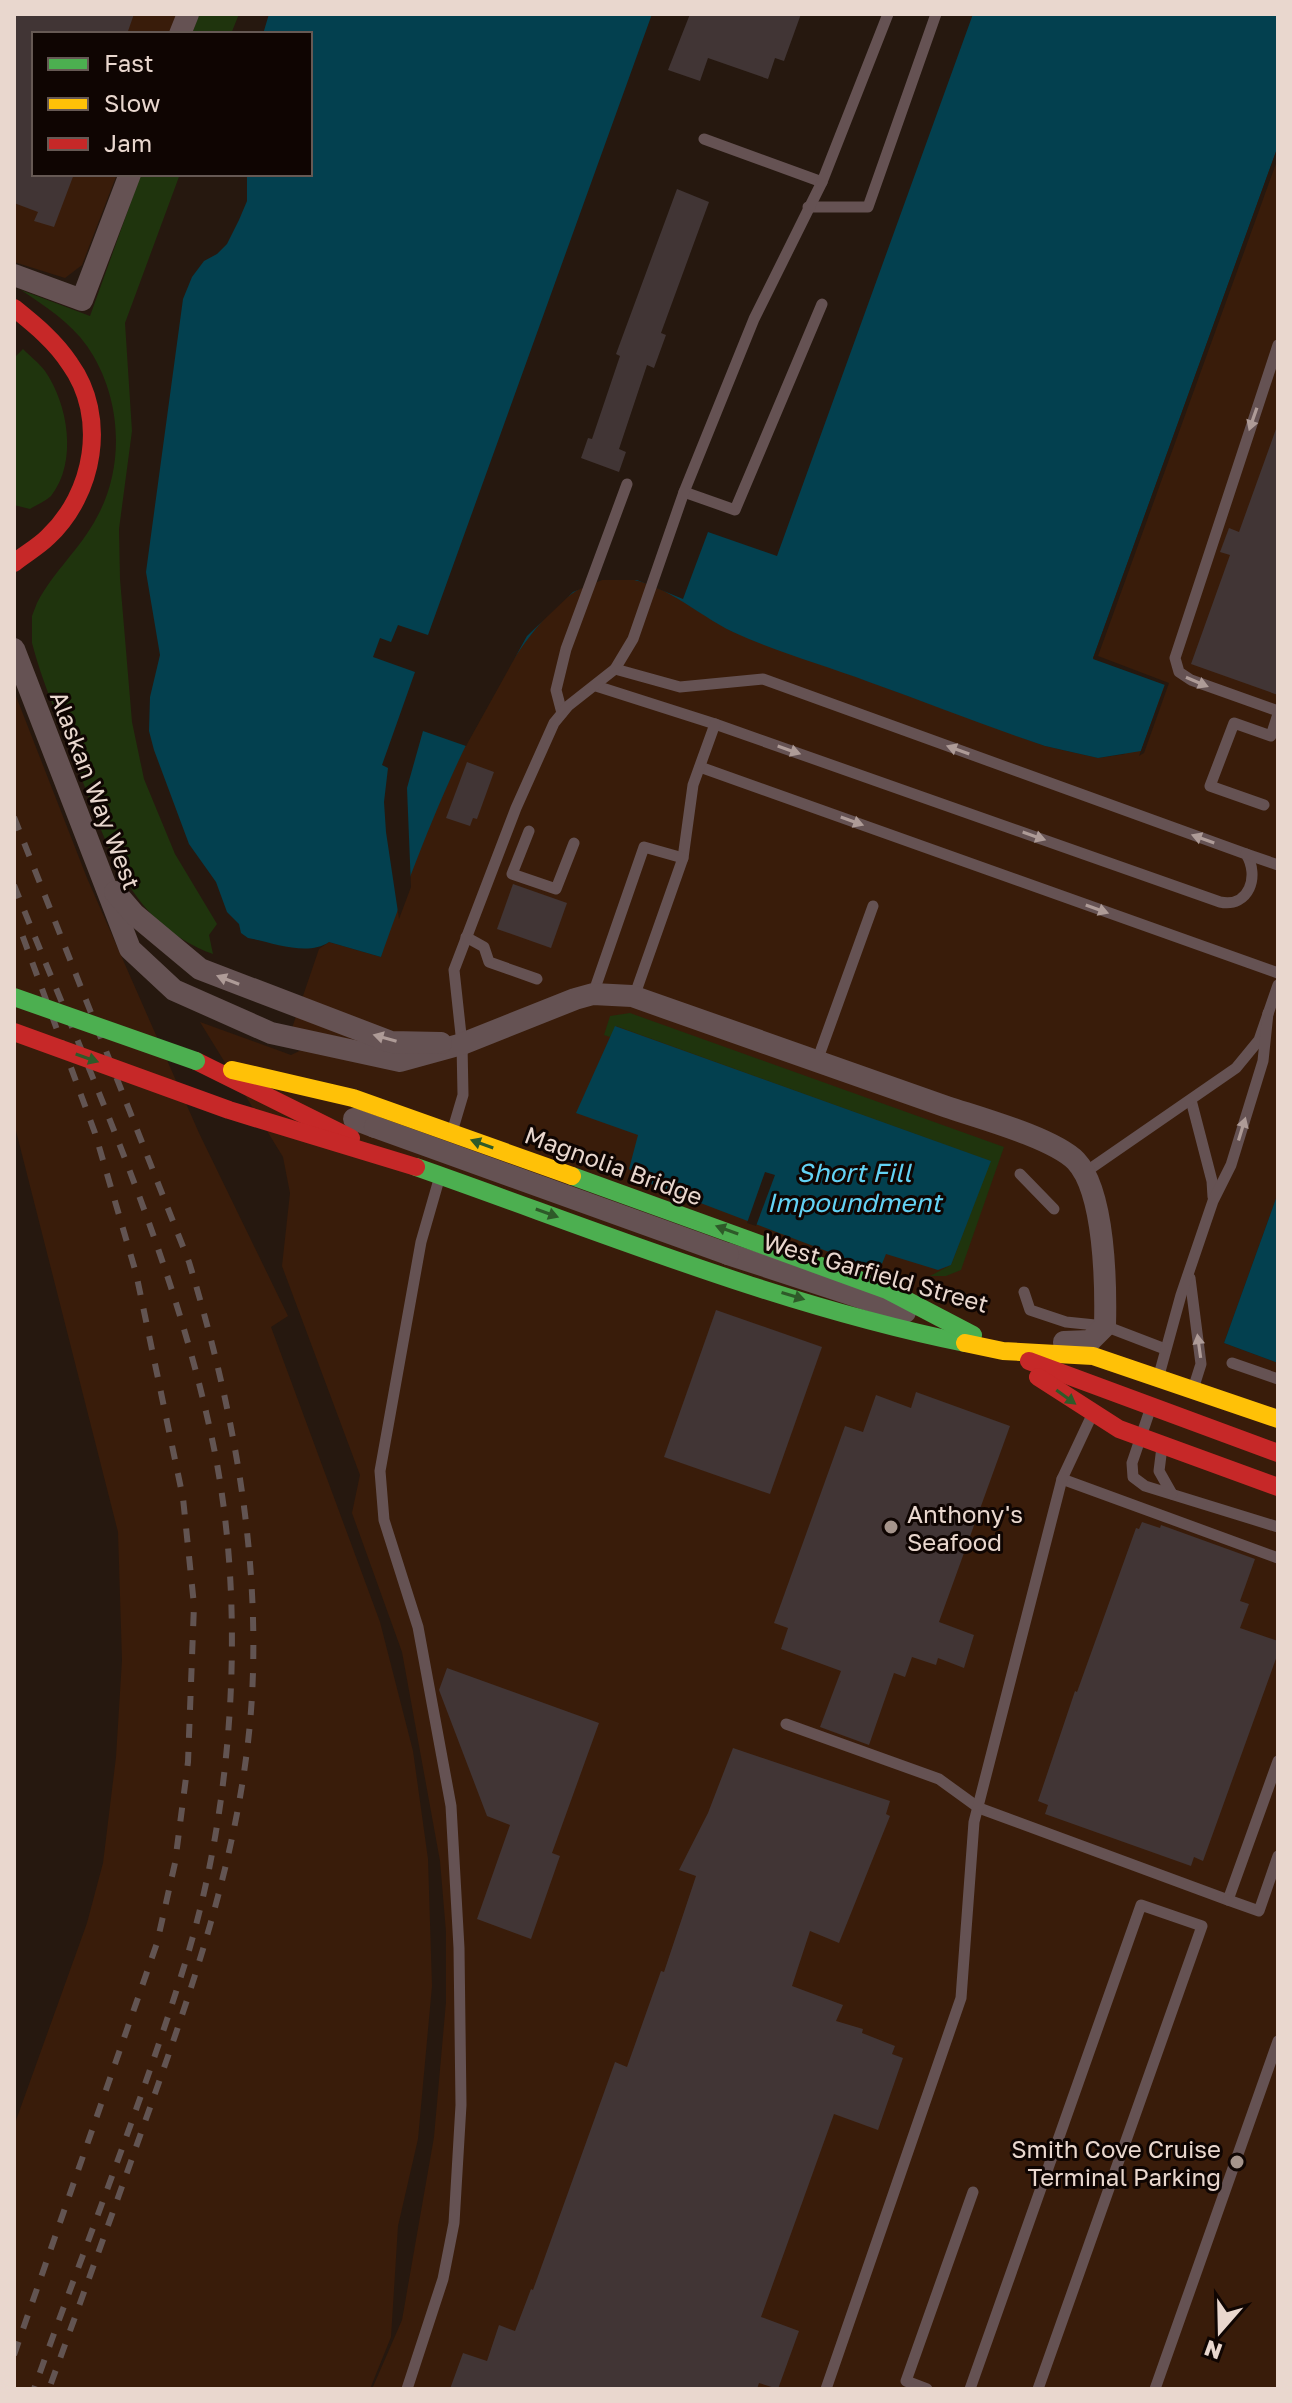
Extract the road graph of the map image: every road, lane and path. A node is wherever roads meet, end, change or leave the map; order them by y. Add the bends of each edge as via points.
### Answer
1 (888, 14) edge
2 (936, 14) edge
3 (704, 139) dead end
4 (129, 176) edge
5 (822, 182) junction
6 (808, 207) junction
7 (14, 275) edge
8 (822, 304) dead end
9 (15, 308) edge
10 (1278, 345) edge
11 (627, 484) dead end
12 (684, 492) junction
13 (14, 563) edge
14 (14, 649) edge
15 (615, 669) junction
16 (596, 686) junction
17 (562, 713) junction
18 (1278, 713) edge
19 (715, 724) junction
20 (700, 767) junction
21 (1264, 805) dead end
22 (529, 831) dead end
23 (574, 843) dead end
24 (1246, 854) junction
25 (683, 858) junction
26 (1278, 865) edge
27 (493, 867) junction
28 (101, 874) junction
29 (512, 874) junction
30 (873, 906) dead end
31 (466, 937) junction
32 (167, 944) junction
33 (150, 968) junction
34 (1278, 973) edge
35 (537, 979) dead end
36 (1278, 985) edge
37 (593, 994) junction
38 (14, 997) edge
39 (634, 997) junction
40 (1268, 1013) junction
41 (14, 1032) edge
42 (462, 1044) junction
43 (196, 1061) junction
44 (817, 1061) junction
45 (232, 1070) junction
46 (160, 1085) junction
47 (1191, 1100) junction
48 (290, 1109) junction
49 (354, 1119) junction
50 (394, 1159) junction
51 (1084, 1173) junction
52 (1020, 1174) dead end
53 (1213, 1201) junction
54 (1054, 1209) dead end
55 (1189, 1273) junction
56 (1024, 1292) dead end
57 (1105, 1326) junction
58 (1165, 1349) junction
59 (1003, 1351) junction
60 (1232, 1363) dead end
61 (1278, 1379) edge
62 (1156, 1386) dead end
63 (1153, 1399) dead end
64 (1278, 1419) edge
65 (1278, 1453) edge
66 (1062, 1479) junction
67 (1278, 1487) edge
68 (1172, 1494) junction
69 (1278, 1527) edge
70 (1278, 1558) edge
71 (786, 1724) dead end
72 (1278, 1761) edge
73 (979, 1808) junction
74 (1278, 1856) edge
75 (1228, 1900) junction
76 (1278, 2041) edge
77 (973, 2192) dead end
78 (407, 2389) edge
79 (826, 2389) edge
80 (927, 2389) edge
81 (970, 2389) edge
82 (1038, 2389) edge
83 (1155, 2389) edge

1 - 5 lane
2 - 6 lane via 868,207
3 - 5 lane
4 - 7 street via 82,300
5 - 6 lane
6 - 12 lane via 754,319
8 - 12 lane via 735,510
9 - 13 main road via 71,359 92,429 81,497 38,548
10 -> 18 lane via 1175,658 1179,672 1191,680
11 - 17 lane via 566,649 556,690
12 - 15 lane via 633,639
14 - 28 street, Alaskan Way West
15 - 16 lane
24 -> 15 lane via 763,679 680,687
16 - 17 lane
16 - 19 lane
17 - 27 lane via 538,754
18 - 21 lane via 1271,736 1234,723 1210,786
19 - 20 lane
19 -> 24 lane via 1220,902 1231,904 1248,892 1253,872
20 - 25 lane via 690,797
20 -> 34 lane
22 - 29 lane
23 - 29 lane via 556,889
24 - 26 lane
25 - 37 lane via 644,847
25 - 39 lane
27 - 29 lane
27 - 31 lane
28 - 32 street
28 - 33 street, Alaskan Way West via 130,949
30 - 44 lane
31 - 35 lane via 484,947 489,962
31 - 42 lane via 454,970
32 - 33 street
42 -> 32 street via 391,1042 200,969
33 - 42 street via 174,990 271,1033 400,1061
36 - 40 lane
37 - 39 street
37 - 42 street
38 - 43 main road, Magnolia Bridge, bridge
39 - 44 street
40 - 47 lane via 1259,1040 1245,1059
53 -> 40 lane via 1231,1165 1263,1061
41 -> 46 main road, Magnolia Bridge, bridge
42 - 78 lane via 463,1095 421,1242 380,1471 384,1520 418,1627 451,1806 459,1948 461,2105 454,2223 443,2279
43 - 45 main road, Magnolia Bridge
43 - 48 main road, Magnolia Bridge
44 - 51 street via 1011,1129 1062,1151
45 - 49 main road, bridge
59 -> 45 main road, Magnolia Bridge, bridge via 887,1290 747,1238 353,1098
46 - 48 main road via 186,1083
46 - 50 main road, Magnolia Bridge, bridge
47 - 51 lane
47 - 53 lane
48 - 49 main road
48 - 50 main road, Magnolia Bridge, bridge
49 - 57 street, West Garfield Street, bridge via 728,1254 942,1324 1021,1339 1090,1341
50 -> 59 main road, Magnolia Bridge, bridge via 725,1276 914,1333
51 - 57 street via 1106,1265
52 - 54 lane
53 - 55 lane
55 - 58 lane
68 -> 55 lane via 1157,1463 1201,1364
56 - 57 lane via 1030,1310 1066,1322
57 - 58 lane
57 - 66 lane via 1100,1400
58 - 62 lane
59 - 64 main road, bridge via 1093,1356
59 - 65 main road, Magnolia Bridge, bridge
59 -> 67 main road, bridge via 1119,1429
60 - 61 lane
63 - 68 lane via 1131,1471 1145,1486
66 - 70 lane
66 - 73 lane
68 - 69 lane
71 - 73 lane via 939,1779
72 - 75 lane
73 - 75 lane
73 - 79 lane via 961,1998
74 - 75 lane via 1259,1911
76 - 83 lane
77 - 80 lane via 906,2381
81 - 82 lane via 1141,1905 1202,1926

